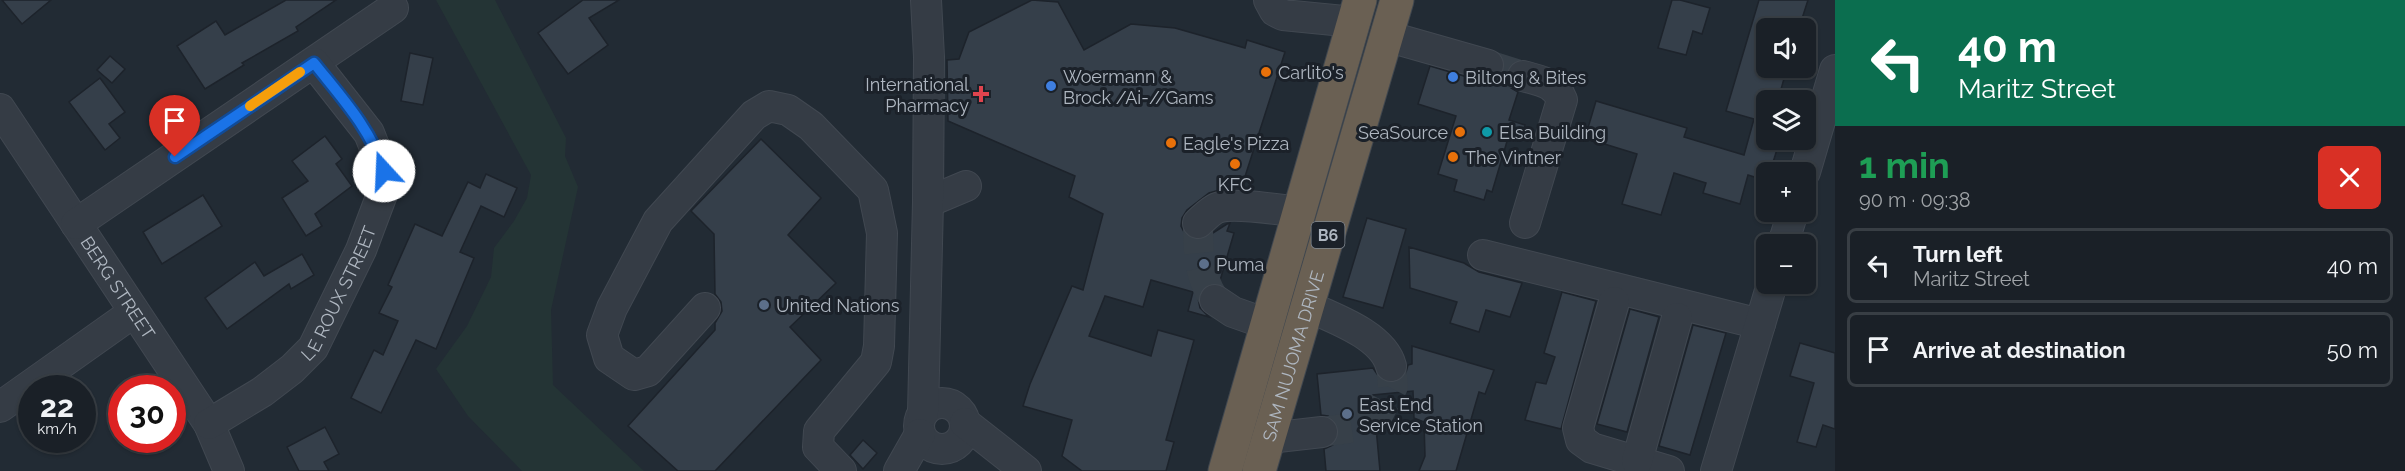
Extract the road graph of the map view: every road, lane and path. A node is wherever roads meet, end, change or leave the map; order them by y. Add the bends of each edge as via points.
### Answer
1 (926, 0) edge
2 (1269, 0) edge
3 (1397, 0) edge
4 (393, 8) dead end
5 (1357, 11) edge
6 (1386, 36) junction
7 (314, 63) junction
8 (1488, 65) tunnel mouth
9 (1835, 70) edge
10 (1523, 76) tunnel mouth
11 (0, 109) edge
12 (1808, 162) edge
13 (966, 186) dead end
14 (928, 202) junction
15 (1300, 212) junction
16 (1198, 223) dead end
17 (1526, 223) dead end
18 (76, 224) junction
19 (1483, 255) dead end
20 (1769, 294) edge
21 (1215, 300) tunnel mouth
22 (1614, 302) dead end
23 (1307, 306) junction
24 (705, 308) dead end
25 (134, 312) junction
26 (1677, 318) dead end
27 (1268, 324) junction
28 (1760, 324) junction
29 (1391, 366) tunnel mouth
30 (0, 407) edge
31 (209, 424) junction
32 (935, 430) junction
33 (1322, 432) tunnel mouth
34 (1269, 438) junction
35 (1637, 461) junction
36 (1008, 465) edge
37 (229, 471) edge
38 (841, 471) edge
39 (899, 471) edge
40 (909, 471) edge
41 (1225, 471) edge
42 (1259, 471) edge
43 (1669, 471) edge
44 (1716, 471) edge

1 - 14 street
2 - 5 street via 1275,11 1283,15
3 - 6 highway, SAM NUJOMA DRIVE / B6
4 - 7 street
5 - 15 highway, SAM NUJOMA DRIVE / B6
6 - 8 street
6 - 23 highway, SAM NUJOMA DRIVE / B6
7 - 18 street
7 - 31 street, LE ROUX STREET via 369,133 384,171 384,189 362,250 313,348 262,392
9 - 12 street
10 - 17 street via 1549,83 1562,100
11 - 18 street, BERG STREET
13 - 14 street
14 - 32 street via 925,350
15 - 16 street via 1220,207
15 - 27 highway, SAM NUJOMA DRIVE / B6
18 - 25 street, BERG STREET
19 - 28 street
20 - 28 street
21 - 27 street via 1233,312
22 - 35 street via 1578,428 1581,440 1592,448
23 - 29 street via 1356,328 1378,346
23 - 34 highway, SAM NUJOMA DRIVE / B6
24 - 38 street via 648,371 634,375 609,358 602,335 658,221 754,115 769,106 788,110 811,126 873,190 882,233 876,362 819,431 818,447
25 - 30 street
25 - 31 street, BERG STREET
26 - 35 street
27 - 41 highway, SAM NUJOMA DRIVE / B6
28 - 44 street
31 - 37 street, BERG STREET
32 - 36 street
32 - 36 street via 955,407 965,423
32 - 39 street
32 - 40 street
33 - 34 street
34 - 42 highway, SAM NUJOMA DRIVE / B6
35 - 43 street

